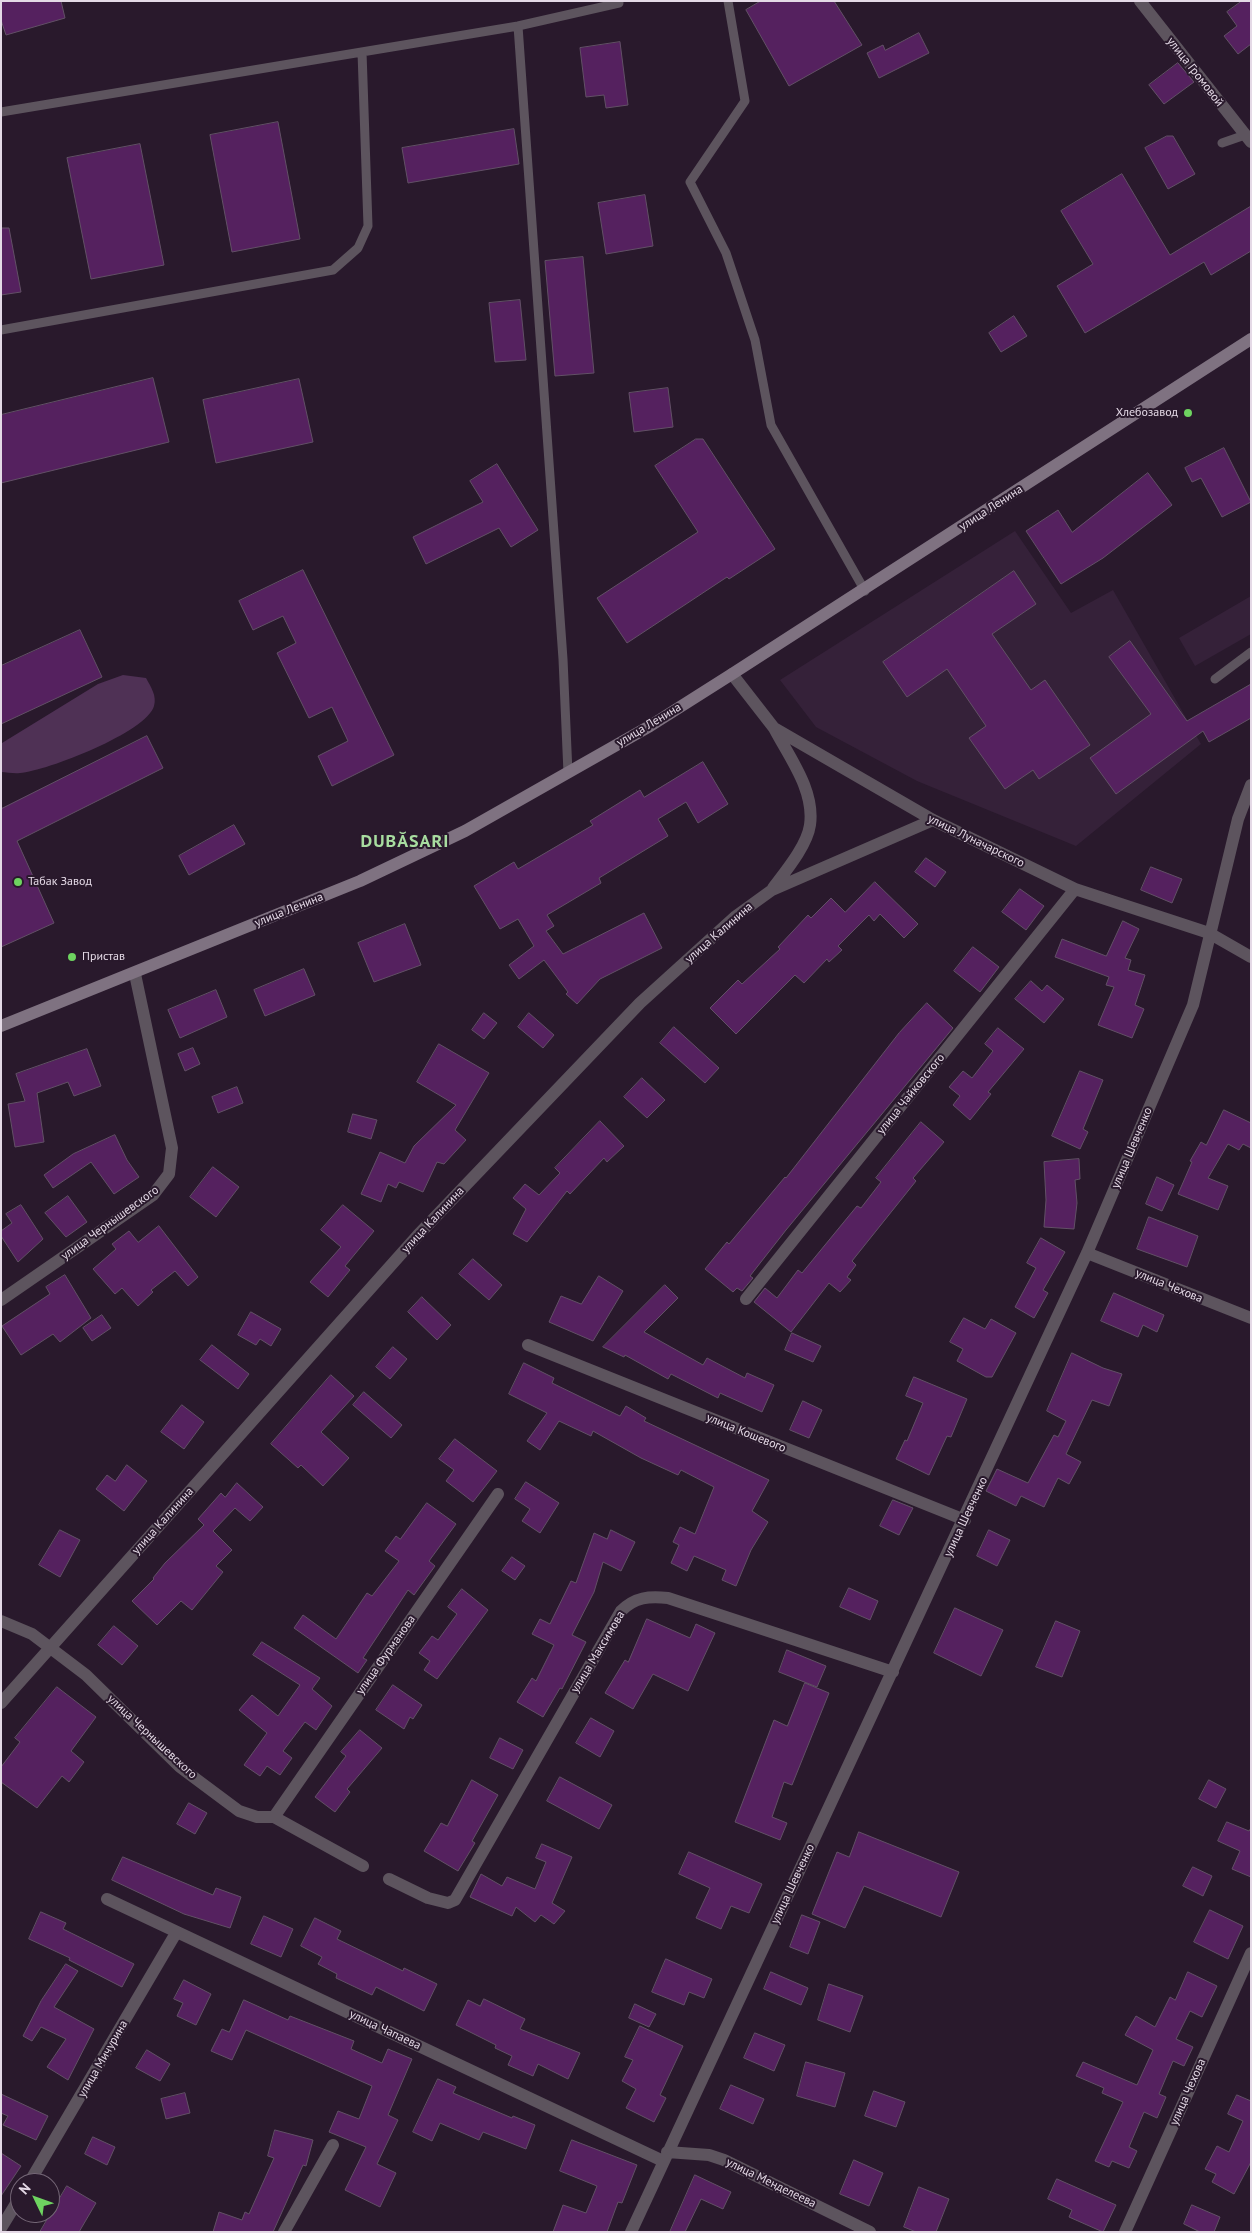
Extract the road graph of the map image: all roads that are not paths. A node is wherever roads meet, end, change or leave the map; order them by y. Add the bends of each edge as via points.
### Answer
1 (728, 1) edge
2 (1140, 1) edge
3 (619, 3) dead end
4 (518, 26) junction
5 (362, 52) junction
6 (1, 112) edge
7 (1248, 138) edge
8 (1222, 143) dead end
9 (1, 330) edge
10 (1251, 339) edge
11 (865, 591) junction
12 (1251, 652) edge
13 (732, 674) junction
14 (1215, 679) dead end
15 (774, 728) junction
16 (568, 773) junction
17 (1251, 785) edge
18 (933, 820) junction
19 (1075, 889) junction
20 (772, 890) junction
21 (1209, 933) junction
22 (1251, 957) edge
23 (135, 974) junction
24 (1, 1026) edge
25 (1087, 1253) junction
26 (746, 1299) dead end
27 (1, 1300) edge
28 (1251, 1318) edge
29 (528, 1345) dead end
30 (498, 1494) dead end
31 (964, 1520) junction
32 (1, 1622) edge
33 (51, 1647) junction
34 (893, 1672) junction
35 (1, 1703) edge
36 (274, 1817) junction
37 (363, 1866) dead end
38 (389, 1879) dead end
39 (107, 1899) dead end
40 (176, 1933) junction
41 (1251, 1953) edge
42 (333, 2145) dead end
43 (665, 2157) junction
44 (35, 2173) edge
45 (10, 2213) edge
46 (1, 2228) edge
47 (284, 2232) edge
48 (631, 2232) edge
49 (870, 2232) edge
50 (1125, 2232) edge

1 - 11 lane via 745,101 690,182 726,253 755,340 772,426
2 - 7 street, улица Громовой
3 - 4 lane
4 - 5 lane
4 - 16 lane via 564,659
5 - 6 lane
5 - 9 lane via 368,226 358,248 333,270
7 - 8 lane
10 - 11 street, улица Ленина
11 - 13 street, улица Ленина
12 - 14 lane
13 - 15 street, улица Луначарского
13 - 16 street, улица Ленина
15 - 18 street, улица Луначарского
15 - 20 street via 808,793 810,825 797,855
16 - 23 street, улица Ленина via 466,831 360,881
17 - 21 street, улица Шевченко via 1238,819
18 - 19 street, улица Луначарского
18 - 20 street, улица Калинина
19 - 21 street, улица Луначарского
19 - 26 street, улица Чайковского
20 - 33 street, улица Калинина via 736,916 640,1003 418,1235
21 - 22 street, улица Луначарского
21 - 25 street, улица Шевченко via 1193,1005
23 - 24 street, улица Ленина
23 - 27 street, улица Чернышевского via 172,1148 169,1174 153,1195
25 - 28 street, улица Чехова
25 - 31 street, улица Шевченко
29 - 31 street, улица Кошевого
30 - 36 street, улица Фурманова
31 - 34 street, улица Шевченко
32 - 33 street, улица Чернышевского via 32,1634
33 - 35 street, улица Калинина
33 - 36 street, улица Чернышевского via 86,1674 180,1767 239,1812 256,1817
34 - 38 street, улица Максимова via 668,1598 651,1596 631,1601 620,1611 455,1900 448,1903 428,1898
34 - 43 street, улица Шевченко
36 - 37 street, улица Чернышевского
39 - 40 street, улица Чапаева
40 - 43 street, улица Чапаева
40 - 44 street, улица Мичурина
41 - 50 street, улица Чехова
42 - 47 street
43 - 48 street, улица Шевченко
43 - 49 street, улица Менделеева via 709,2155 724,2160
45 - 46 street

